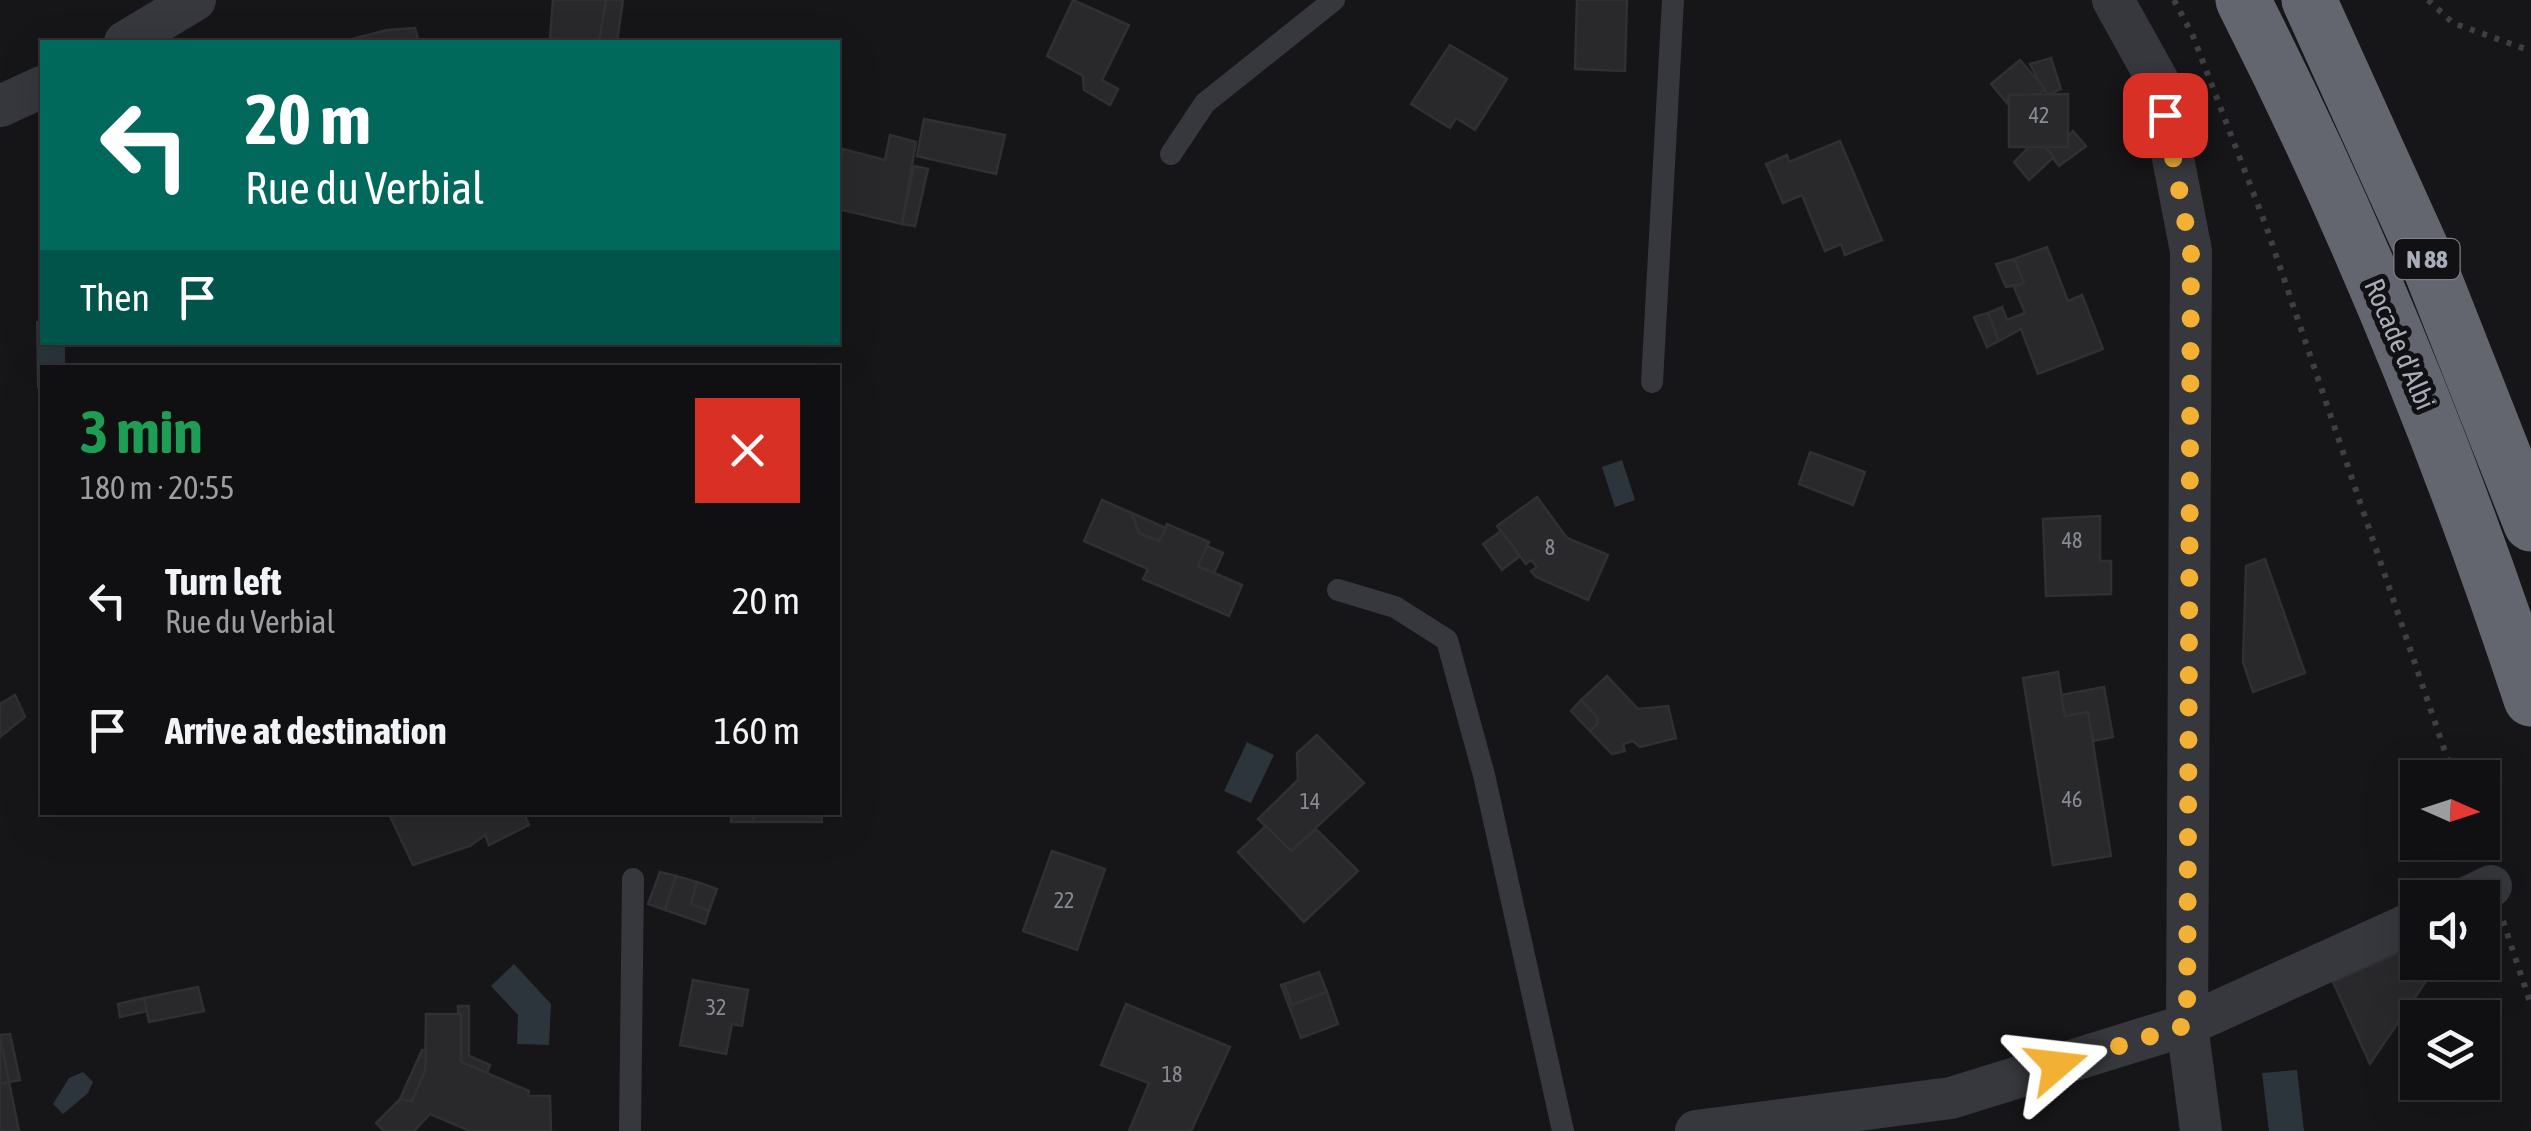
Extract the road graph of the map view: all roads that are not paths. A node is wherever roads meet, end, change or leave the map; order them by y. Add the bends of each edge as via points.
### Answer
1 (195, 0) edge
2 (1334, 0) edge
3 (1674, 0) edge
4 (2113, 0) edge
5 (2243, 0) edge
6 (2309, 0) edge
7 (129, 40) edge
8 (40, 88) edge
9 (0, 106) edge
10 (1171, 154) dead end
11 (1652, 382) dead end
12 (2531, 524) edge
13 (1338, 590) dead end
14 (2531, 699) edge
15 (633, 879) dead end
16 (2400, 928) edge
17 (2187, 1025) junction
18 (630, 1131) edge
19 (1563, 1131) edge
20 (1696, 1131) edge
21 (2201, 1131) edge

1 - 7 street
2 - 10 lane via 1206,103
3 - 11 lane
4 - 17 street via 2158,81 2191,252
5 - 14 highway, Rocade d'Albi / N 88 via 2354,234 2444,449
6 - 12 highway, Rocade d'Albi / N 88 via 2430,265
8 - 9 street
13 - 19 lane via 1395,607 1447,640
15 - 18 lane
16 - 17 street
17 - 20 street via 1951,1098
17 - 21 street

